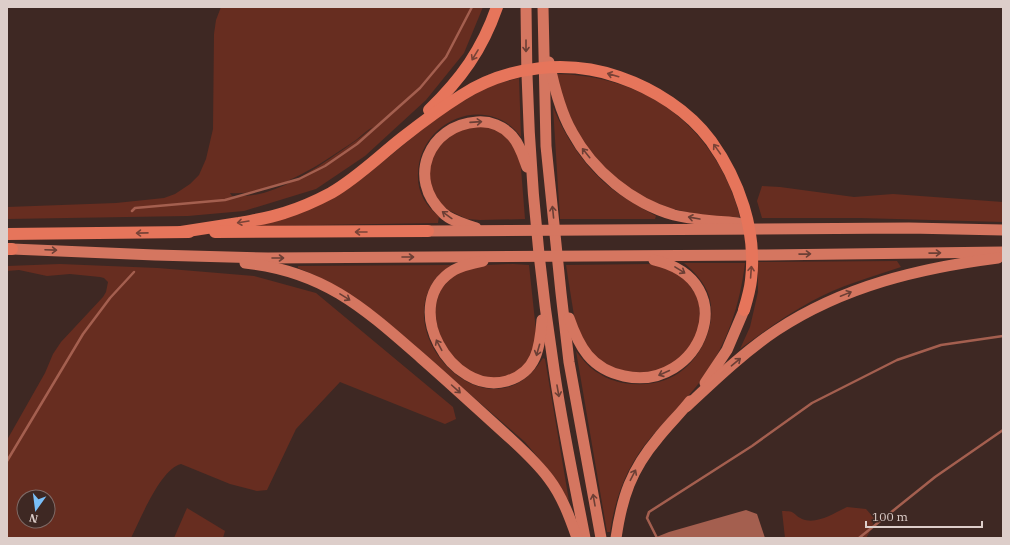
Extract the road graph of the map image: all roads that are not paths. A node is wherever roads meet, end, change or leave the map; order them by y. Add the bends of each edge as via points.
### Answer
1 (497, 7) edge
2 (526, 7) edge
3 (543, 7) edge
4 (544, 33) junction
5 (402, 138) junction
6 (532, 182) junction
7 (733, 226) junction
8 (1003, 230) edge
9 (428, 231) joint
10 (482, 231) junction
11 (181, 232) junction
12 (7, 234) edge
13 (10, 249) edge
14 (1003, 252) edge
15 (155, 255) junction
16 (521, 256) junction
17 (630, 256) junction
18 (1003, 257) edge
19 (561, 293) junction
20 (544, 297) junction
21 (744, 310) joint
22 (686, 407) junction
23 (577, 538) edge
24 (585, 538) edge
25 (601, 538) edge
26 (616, 538) edge

1 -> 5 highway via 483,41 464,72
2 -> 6 highway
3 - 4 highway
7 -> 4 highway via 675,215 658,209 641,201 597,167 571,132 562,113 552,78
19 -> 4 highway via 546,146
5 -> 11 highway via 349,181 330,193 284,214
21 -> 5 highway via 751,280 752,251 746,214 729,168 698,126 685,114 643,86 611,74 566,67 535,69 484,83 462,94
10 -> 6 highway via 443,213 430,196 426,186 425,167 427,156 437,140 453,128 468,123 495,124 504,129 519,145
6 - 20 highway
7 - 8 highway via 792,229
7 - 10 highway
9 - 10 highway
9 -> 11 highway
11 -> 12 highway
13 -> 15 highway
17 -> 14 highway
15 -> 16 highway via 268,258
15 -> 23 highway via 248,263 280,270 321,283 357,304 534,461 559,495
16 - 17 highway
20 -> 16 highway via 541,341 537,356 521,375 513,379 493,383 470,377 451,363 438,345 432,327 430,308 435,293 444,279 453,271 473,263
17 -> 19 highway via 668,263 684,271 696,284 703,298 704,325 697,343 683,362 664,374 634,378 609,372 591,360 581,348 574,333
22 -> 18 highway via 731,365 761,342 824,304 861,288 905,274
25 -> 19 highway via 570,362
20 -> 24 highway via 553,363
21 - 22 highway via 727,350
26 -> 22 highway via 622,503 641,460

